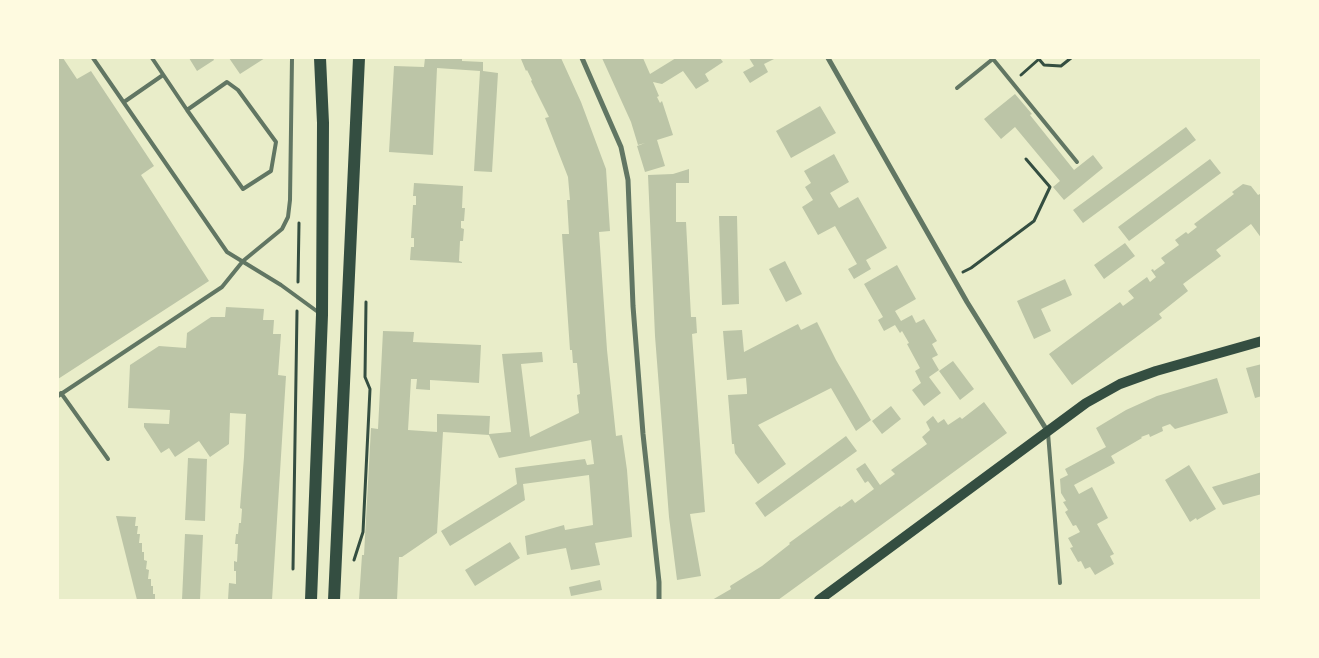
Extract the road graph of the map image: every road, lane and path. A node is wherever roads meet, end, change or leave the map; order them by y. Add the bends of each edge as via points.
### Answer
1 (93, 58) edge
2 (152, 58) edge
3 (292, 58) edge
4 (320, 58) edge
5 (359, 58) edge
6 (582, 58) edge
7 (828, 58) edge
8 (994, 58) edge
9 (1039, 58) edge
10 (1072, 58) edge
11 (163, 75) junction
12 (1012, 82) junction
13 (957, 88) dead end
14 (124, 102) junction
15 (187, 110) junction
16 (1026, 159) dead end
17 (1077, 162) dead end
18 (300, 217) dead end
19 (243, 261) junction
20 (953, 277) junction
21 (298, 297) junction
22 (366, 300) dead end
23 (322, 315) junction
24 (1262, 340) edge
25 (59, 394) edge
26 (1048, 432) junction
27 (108, 459) dead end
28 (353, 567) dead end
29 (294, 571) dead end
30 (1060, 583) dead end
31 (311, 600) edge
32 (334, 600) edge
33 (659, 600) edge
34 (819, 600) edge

1 - 14 lane
2 - 11 lane
3 - 19 lane via 288,217 282,230
4 - 23 main road
5 - 32 main road
6 - 33 street via 621,147 628,180 633,306
7 - 20 street
8 - 12 lane
8 - 13 lane
9 - 10 path via 1044,65 1061,66
9 - 12 path
11 - 14 lane
11 - 15 lane
12 - 17 lane
14 - 19 lane via 227,252
15 - 15 lane via 227,82 238,90 276,142 271,171 243,189
16 - 20 path via 1050,187 1034,221 971,268
18 - 21 path
19 - 21 lane
19 - 25 lane via 222,287
20 - 26 street
21 - 23 lane
21 - 29 path
22 - 28 path via 365,377 370,389 363,532
23 - 31 main road
24 - 26 main road via 1120,384 1086,403
25 - 27 lane
26 - 30 lane
26 - 34 main road

